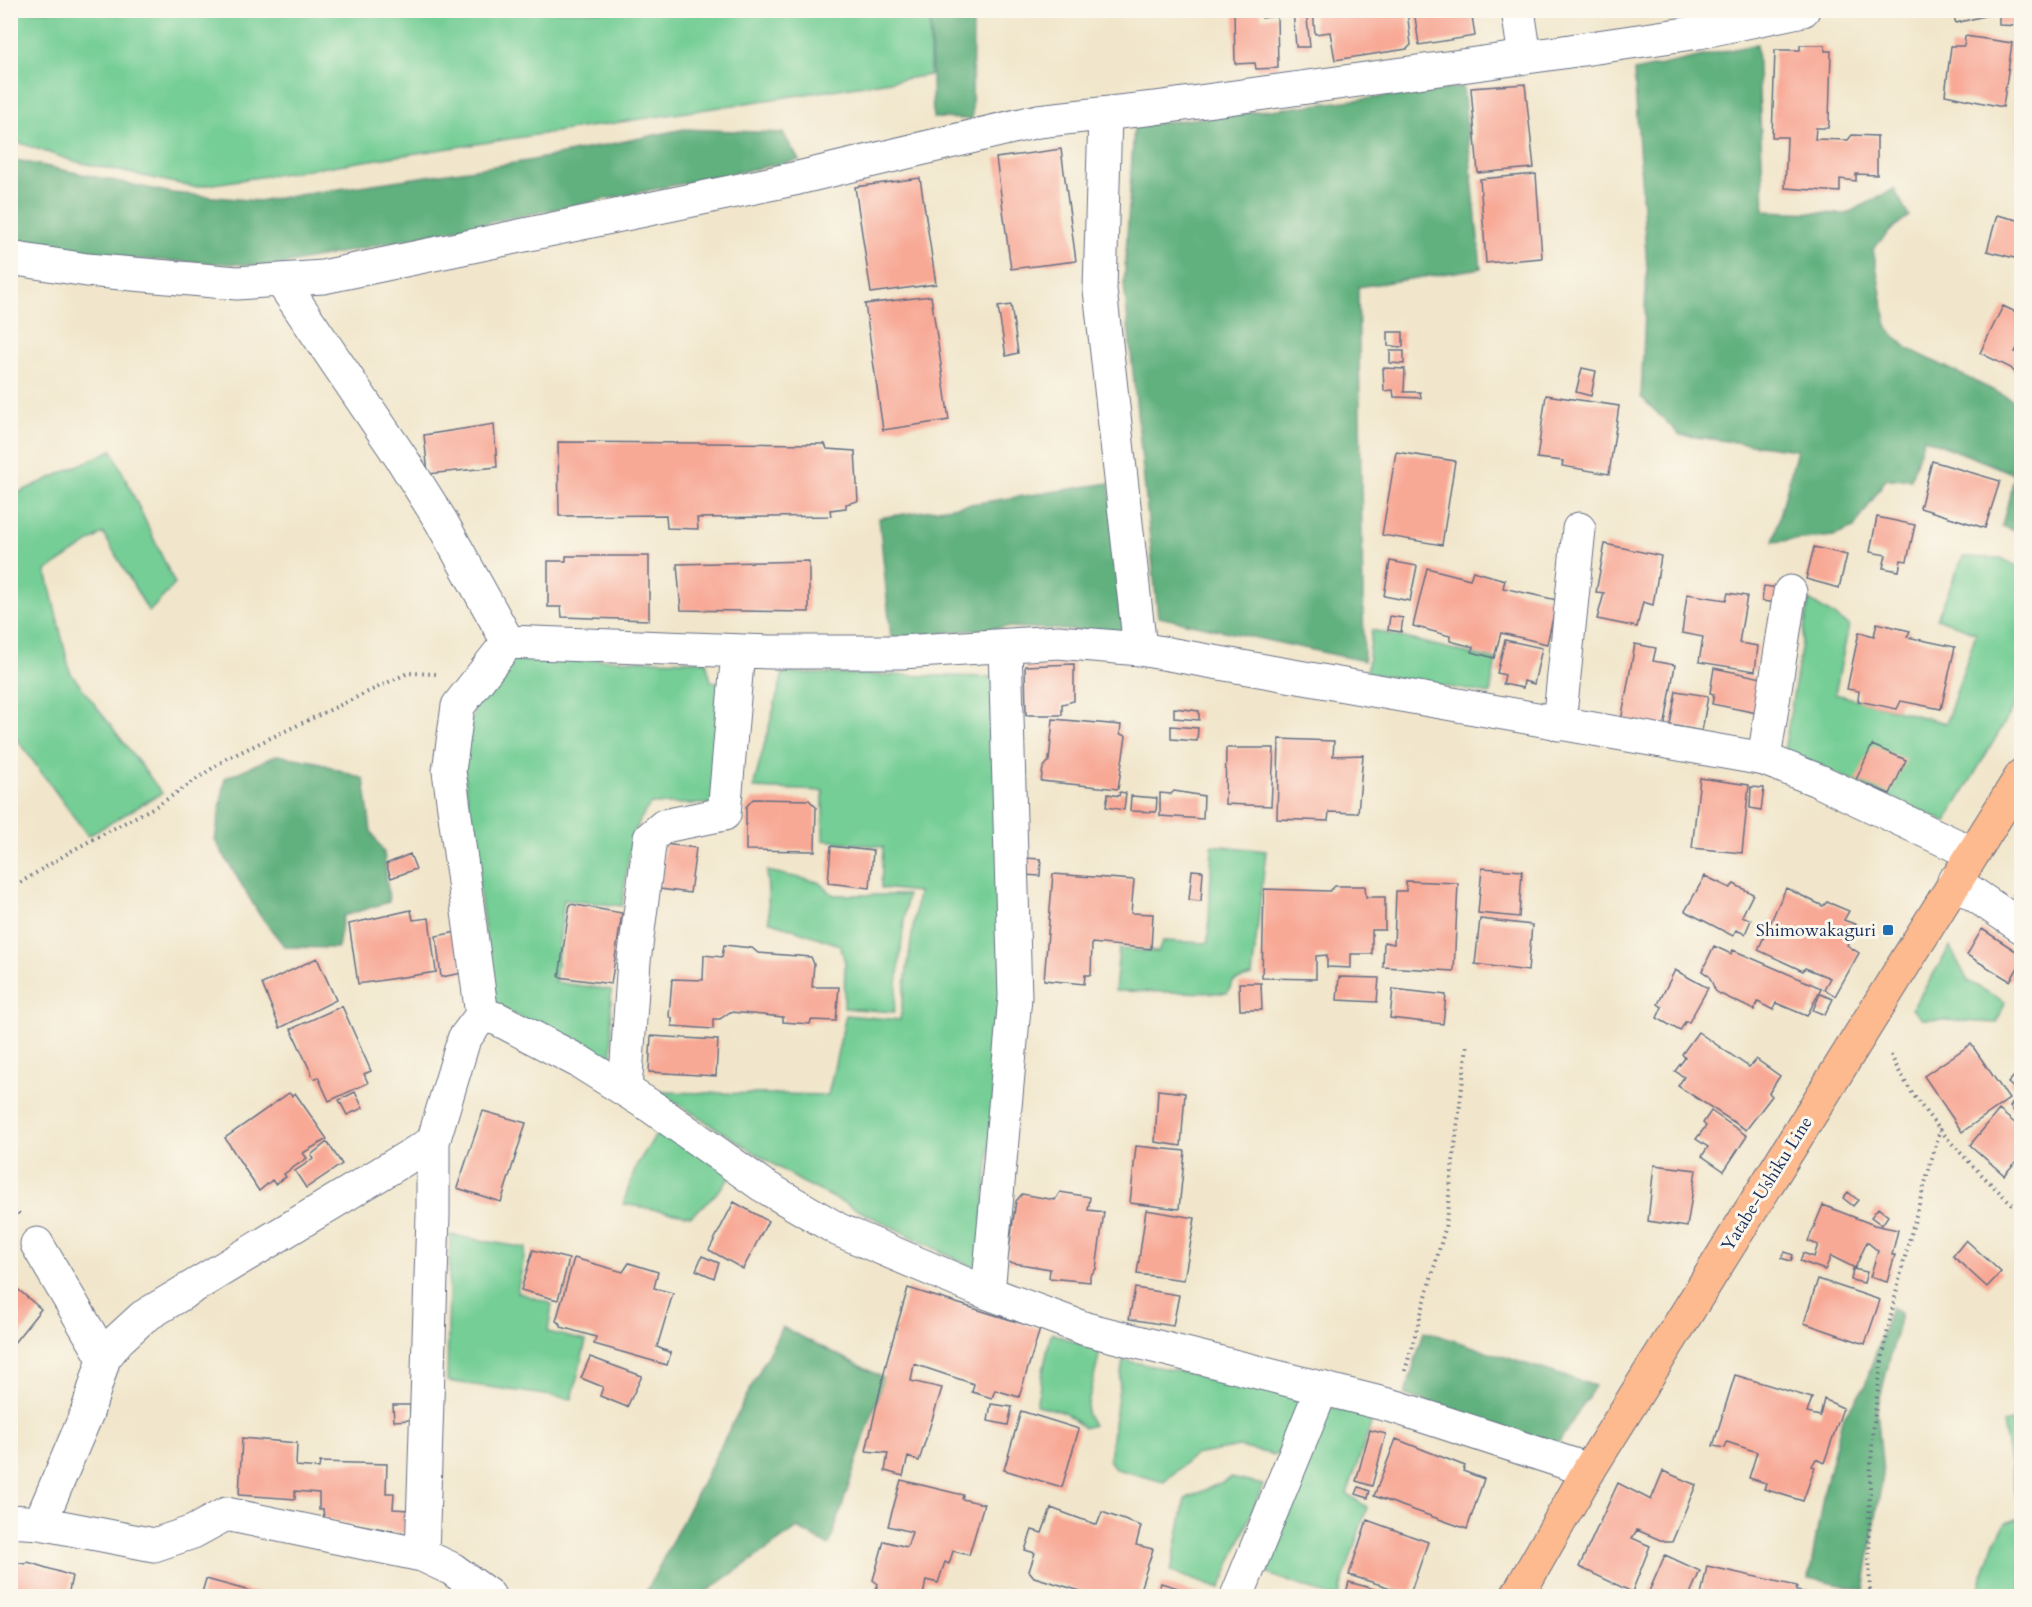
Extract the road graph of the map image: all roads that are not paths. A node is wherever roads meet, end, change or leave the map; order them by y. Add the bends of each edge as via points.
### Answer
1 (1518, 10) edge
2 (1803, 10) edge
3 (1525, 57) junction
4 (1106, 114) junction
5 (10, 258) edge
6 (282, 282) junction
7 (1579, 529) dead end
8 (1790, 592) dead end
9 (508, 642) junction
10 (1005, 646) junction
11 (1140, 650) junction
12 (738, 651) junction
13 (1559, 724) junction
14 (1764, 759) junction
15 (2022, 775) edge
16 (1972, 853) junction
17 (1954, 881) junction
18 (2022, 927) edge
19 (482, 1015) junction
20 (625, 1090) junction
21 (433, 1142) junction
22 (37, 1244) dead end
23 (988, 1293) junction
24 (104, 1358) junction
25 (1322, 1388) junction
26 (1589, 1470) junction
27 (25, 1522) edge
28 (422, 1555) junction
29 (489, 1596) edge
30 (1237, 1596) edge
31 (1518, 1596) edge

1 - 3 street
2 - 3 street via 1699,32
3 - 4 street
4 - 6 street via 1038,121 798,178
4 - 11 street via 1100,290
5 - 6 street via 162,278
6 - 9 street via 441,521
7 - 13 street
8 - 14 street
9 - 12 street
9 - 19 street via 458,706 449,771
10 - 11 street via 1058,642
10 - 12 street via 902,652
10 - 23 street via 1015,997
11 - 13 street
12 - 20 street via 724,814 664,826 650,838 634,961
13 - 14 street
14 - 16 street
15 - 16 main road, Yatabe-Ushiku Line
16 - 17 main road, Yatabe-Ushiku Line
17 - 18 street
17 - 26 main road, Yatabe-Ushiku Line
19 - 20 street via 498,1019 580,1062
19 - 21 street via 464,1039
20 - 23 street via 762,1185 839,1230
21 - 24 street via 144,1317
21 - 28 street
22 - 24 street
23 - 25 street via 1086,1329
24 - 27 street via 87,1413
25 - 26 street via 1396,1407
25 - 30 street
26 - 31 main road, Yatabe-Ushiku Line
27 - 28 street via 154,1545 193,1532 226,1514
28 - 29 street via 452,1569

